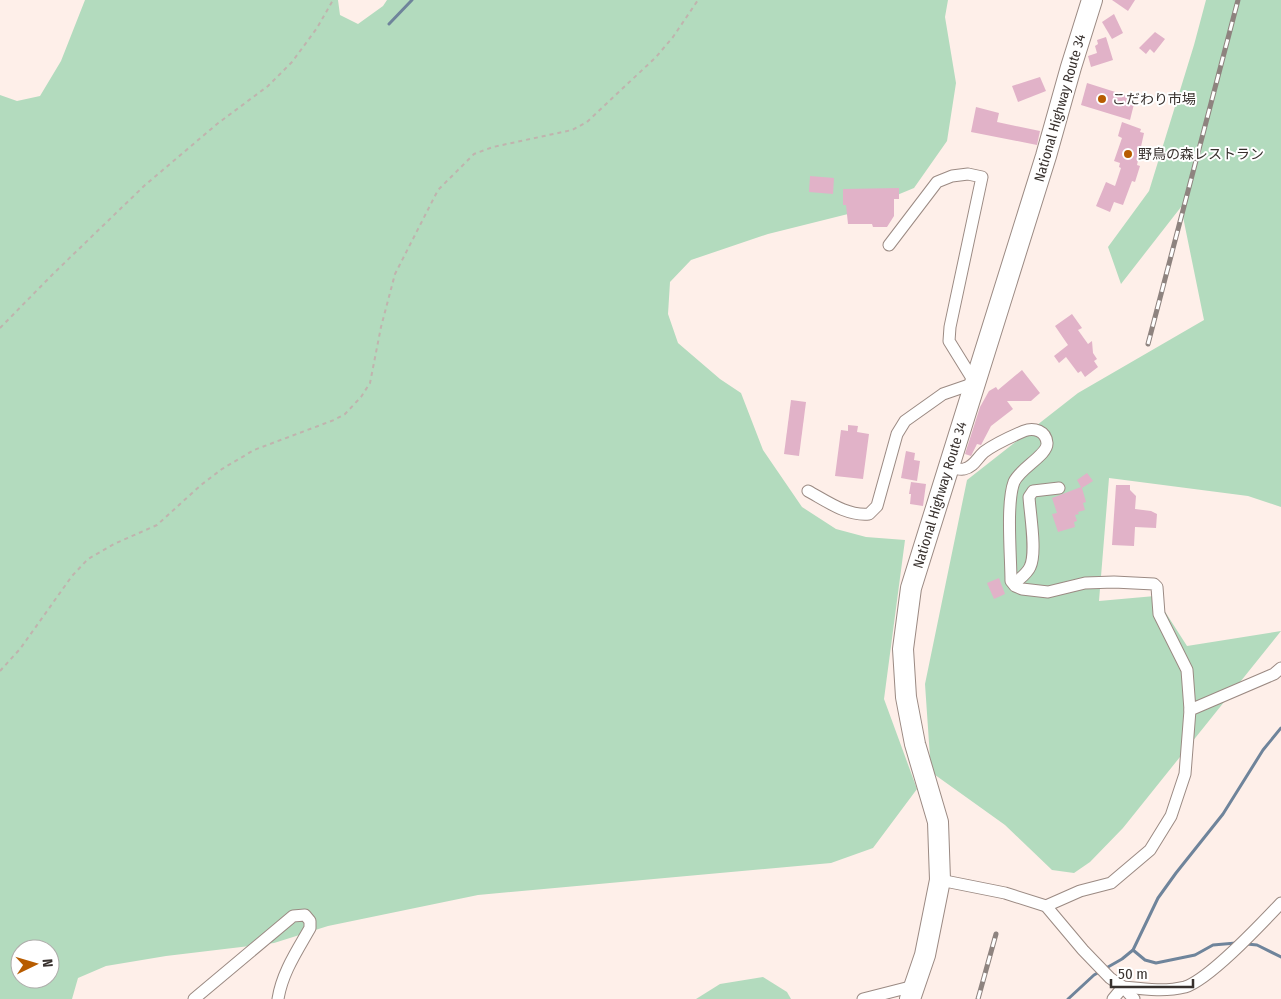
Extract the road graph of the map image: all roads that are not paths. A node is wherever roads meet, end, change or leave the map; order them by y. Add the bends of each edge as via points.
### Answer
1 (1092, 0) edge
2 (889, 245) dead end
3 (975, 383) junction
4 (949, 467) junction
5 (1059, 488) dead end
6 (808, 491) dead end
7 (1014, 584) junction
8 (1281, 668) edge
9 (1190, 710) junction
10 (940, 880) junction
11 (1281, 903) edge
12 (1046, 906) junction
13 (1123, 988) junction
14 (912, 993) edge
15 (194, 999) edge
16 (278, 999) edge
17 (863, 999) edge
18 (1113, 999) edge
19 (1134, 999) edge

1 - 3 highway, National Highway Route 34
2 - 3 street via 937,182 968,174 982,177 949,341
3 - 4 highway, National Highway Route 34
3 - 6 street via 943,394 905,421 897,434 877,506 869,514 858,516
4 - 7 street via 964,469 974,465 983,453 1002,440 1028,429 1043,433 1046,448 1014,482 1010,500 1011,581
4 - 10 highway, National Highway Route 34 via 911,588 903,649 906,697 938,822
5 - 7 street via 1032,491 1029,497 1032,563
7 - 9 street via 1022,589 1048,592 1084,583 1154,584 1159,614 1187,670
8 - 9 street via 1274,674
9 - 12 street via 1185,774 1171,816 1150,850 1111,883 1080,891
10 - 12 street via 1005,893
10 - 14 highway, National Highway Route 34 via 925,955
11 - 13 street via 1209,972 1186,986 1158,990
12 - 13 street via 1083,950
13 - 18 street
13 - 19 street
14 - 17 street
15 - 16 street via 293,916 305,915 310,921 310,928 286,970

